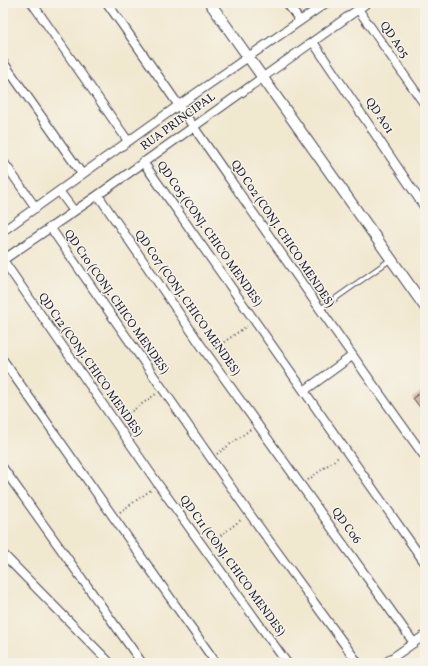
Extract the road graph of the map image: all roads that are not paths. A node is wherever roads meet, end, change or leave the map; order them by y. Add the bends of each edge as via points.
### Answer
1 (32, 3) edge
2 (106, 3) edge
3 (210, 3) edge
4 (287, 3) edge
5 (326, 3) edge
6 (367, 3) edge
7 (358, 9) junction
8 (300, 21) junction
9 (313, 42) junction
10 (248, 57) junction
11 (3, 62) edge
12 (261, 77) junction
13 (179, 104) junction
14 (425, 105) edge
15 (193, 125) junction
16 (128, 141) junction
17 (3, 161) edge
18 (143, 162) junction
19 (82, 174) junction
20 (59, 191) junction
21 (98, 195) junction
22 (424, 207) edge
23 (36, 208) junction
24 (74, 211) junction
25 (50, 227) junction
26 (3, 231) edge
27 (391, 259) junction
28 (3, 260) edge
29 (425, 307) edge
30 (319, 310) junction
31 (352, 356) junction
32 (3, 360) edge
33 (304, 391) junction
34 (258, 424) joint
35 (425, 457) edge
36 (3, 468) edge
37 (158, 484) joint
38 (3, 554) edge
39 (425, 563) edge
40 (425, 635) edge
41 (414, 643) junction
42 (110, 663) edge
43 (142, 663) edge
44 (216, 663) edge
45 (287, 663) edge
46 (358, 663) edge
47 (385, 663) edge

1 - 16 street
2 - 13 street, QD C02 (CONJ. CHICO MENDES)
3 - 10 street
4 - 8 street
5 - 8 street, RUA PRINCIPAL
6 - 7 street, RUA PRINCIPAL
7 - 9 street, RUA PRINCIPAL
7 - 14 street, QD A05
8 - 10 street, RUA PRINCIPAL
9 - 12 street, RUA PRINCIPAL
9 - 22 street, QD A01
10 - 12 street
10 - 13 street, RUA PRINCIPAL
11 - 19 street
12 - 15 street, RUA PRINCIPAL
12 - 27 street
13 - 15 street, QD C02 (CONJ. CHICO MENDES)
13 - 16 street, RUA PRINCIPAL
15 - 18 street, RUA PRINCIPAL
15 - 30 street, QD C02 (CONJ. CHICO MENDES)
16 - 19 street, RUA PRINCIPAL
17 - 23 street
18 - 21 street, RUA PRINCIPAL
18 - 33 street, QD C05 (CONJ. CHICO MENDES)
19 - 20 street, RUA PRINCIPAL
20 - 23 street, RUA PRINCIPAL
20 - 24 street
21 - 24 street, RUA PRINCIPAL
21 - 34 street, QD C07 (CONJ. CHICO MENDES)
23 - 26 street, RUA PRINCIPAL
24 - 25 street, RUA PRINCIPAL
25 - 28 street, RUA PRINCIPAL
25 - 46 street, QD C10 (CONJ. CHICO MENDES) via 162,390
27 - 29 street
27 - 30 lane
28 - 37 street, QD C12 (CONJ. CHICO MENDES)
30 - 31 street, QD C02 (CONJ. CHICO MENDES)
31 - 33 street
31 - 35 street, QD C02 (CONJ. CHICO MENDES)
32 - 44 street
33 - 39 street, QD C05 (CONJ. CHICO MENDES)
34 - 41 street, QD C06
36 - 43 street
37 - 45 street, QD C11 (CONJ. CHICO MENDES)
38 - 42 street
40 - 41 street
41 - 47 street

